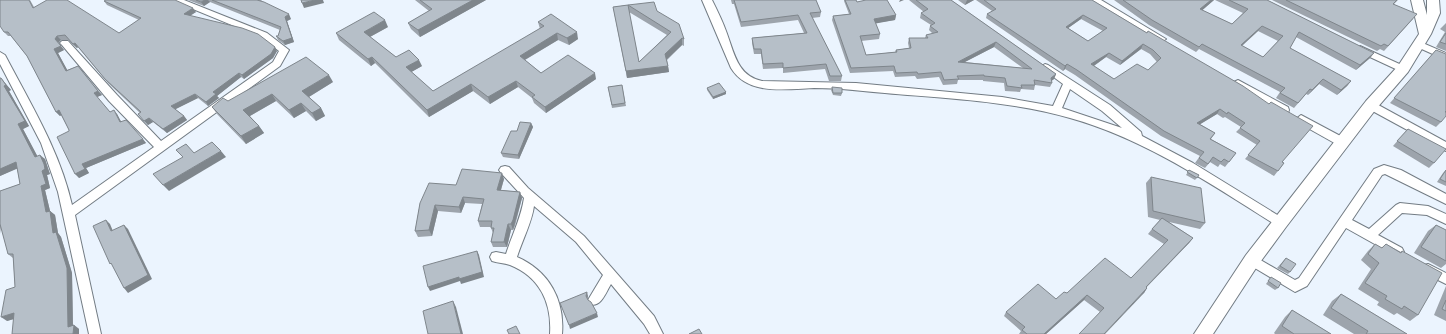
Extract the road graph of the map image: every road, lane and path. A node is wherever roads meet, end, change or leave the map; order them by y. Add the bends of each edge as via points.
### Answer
1 (176, 0) edge
2 (707, 0) edge
3 (1094, 0) edge
4 (1417, 0) edge
5 (1433, 0) edge
6 (1446, 1) edge
7 (1434, 13) junction
8 (1422, 39) junction
9 (65, 43) edge
10 (1169, 43) edge
11 (1351, 44) edge
12 (0, 55) edge
13 (1446, 57) edge
14 (1039, 63) edge
15 (1403, 68) junction
16 (5, 78) edge
17 (1227, 78) edge
18 (1068, 83) junction
19 (1371, 105) junction
20 (1056, 110) junction
21 (1143, 141) junction
22 (1342, 142) junction
23 (1446, 147) edge
24 (161, 148) junction
25 (506, 170) dead end
26 (530, 196) junction
27 (1446, 199) edge
28 (68, 214) junction
29 (1446, 219) edge
30 (1344, 221) junction
31 (1280, 222) junction
32 (1370, 236) junction
33 (496, 257) dead end
34 (1407, 257) edge
35 (510, 259) junction
36 (1252, 260) junction
37 (1420, 264) edge
38 (610, 275) junction
39 (1446, 279) edge
40 (594, 300) dead end
41 (95, 334) edge
42 (556, 334) edge
43 (657, 334) edge
44 (1203, 334) edge

1 - 24 street via 264,35 284,50 277,64
2 - 20 street via 721,31 729,58 741,74 754,82 910,92 993,100
3 - 10 street
4 - 8 street
5 - 7 street
6 - 7 street
7 - 8 street
8 - 13 street
8 - 15 street
9 - 24 street
11 - 15 street
12 - 16 street
14 - 18 street
15 - 19 street
16 - 28 street via 46,143 64,192
17 - 22 street
18 - 20 street
18 - 21 street via 1106,108
19 - 22 street
19 - 23 street
20 - 21 street via 1092,120
21 - 31 street
22 - 31 street
24 - 28 street
25 - 26 street
26 - 35 street via 527,216 518,232
26 - 38 street via 580,239
27 - 30 street via 1397,173 1384,169 1378,172
28 - 41 street
29 - 32 street via 1428,211 1400,208
30 - 32 street
30 - 36 street via 1303,282 1295,287
31 - 36 street
32 - 34 street
33 - 35 street
35 - 42 street via 522,264 534,274 554,299
36 - 44 street
37 - 39 street
38 - 40 street
38 - 43 street via 650,320

